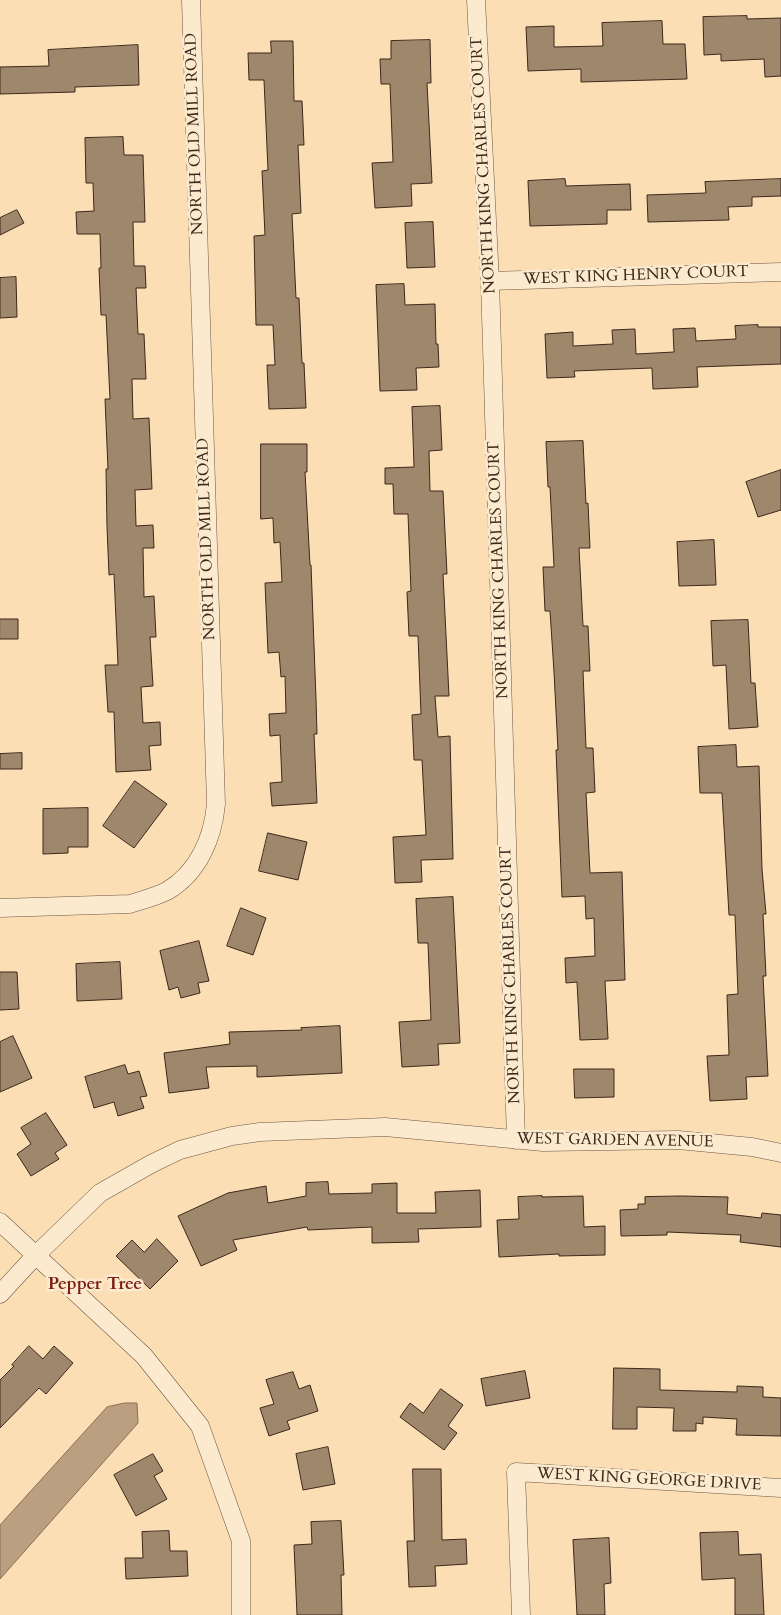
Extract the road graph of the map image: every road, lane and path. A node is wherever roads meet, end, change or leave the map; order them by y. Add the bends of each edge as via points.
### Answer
1 (191, 0) edge
2 (476, 0) edge
3 (781, 272) edge
4 (490, 281) junction
5 (0, 908) edge
6 (516, 1140) junction
7 (781, 1153) edge
8 (0, 1222) edge
9 (35, 1256) junction
10 (0, 1294) edge
11 (781, 1488) edge
12 (241, 1615) edge
13 (521, 1615) edge

1 - 5 street, NORTH OLD MILL ROAD via 215,820 202,854 183,879 166,892 130,904
2 - 4 street, NORTH KING CHARLES COURT
3 - 4 street, WEST KING HENRY COURT
4 - 6 street, NORTH KING CHARLES COURT
6 - 7 street, WEST GARDEN AVENUE via 678,1140
6 - 9 street, WEST GARDEN AVENUE via 417,1129 358,1128 260,1132 214,1140 180,1150 100,1193
8 - 9 street
9 - 10 street, WEST GARDEN AVENUE
9 - 12 street via 144,1356 200,1426 241,1541
11 - 13 street, WEST KING GEORGE DRIVE via 516,1472

